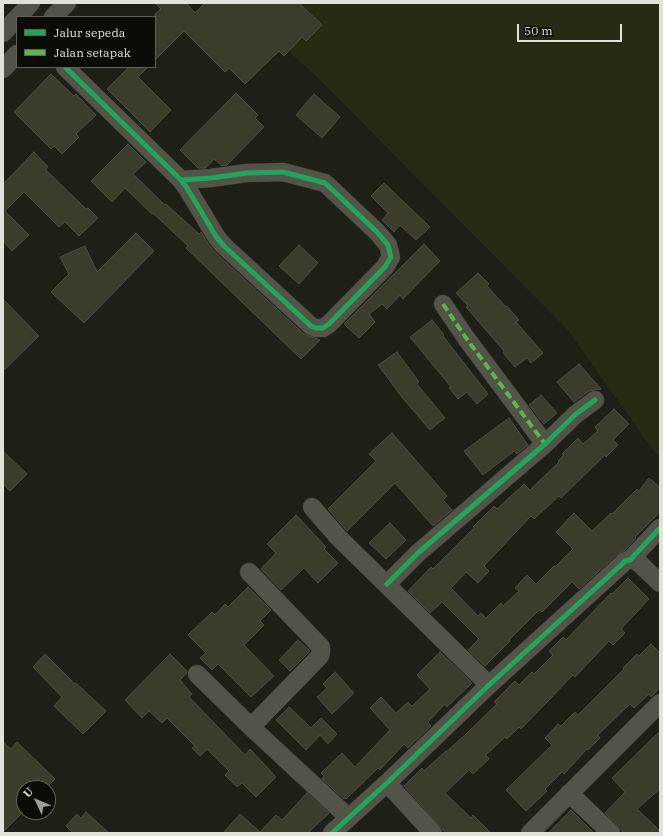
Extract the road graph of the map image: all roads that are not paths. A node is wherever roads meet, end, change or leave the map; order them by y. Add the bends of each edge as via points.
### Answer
1 (31, 3) edge
2 (67, 3) edge
3 (18, 16) edge
4 (54, 16) edge
5 (16, 18) edge
6 (3, 33) edge
7 (16, 55) edge
8 (66, 68) edge
9 (3, 69) edge
10 (181, 180) junction
11 (443, 304) dead end
12 (595, 400) dead end
13 (545, 444) junction
14 (312, 507) dead end
15 (660, 528) edge
16 (630, 560) junction
17 (249, 572) dead end
18 (660, 583) edge
19 (386, 584) junction
20 (197, 674) dead end
21 (489, 685) junction
22 (660, 703) edge
23 (251, 728) junction
24 (387, 783) junction
25 (570, 793) junction
26 (348, 818) junction
27 (332, 833) edge
28 (434, 833) edge
29 (530, 833) edge
30 (611, 833) edge

1 - 3 street
2 - 4 street
5 - 6 street
7 - 9 street
8 - 10 street
10 - 10 street via 283,172 325,183 385,240 391,258 329,324 323,328 316,328 224,246
11 - 13 street
12 - 13 street via 576,414
13 - 19 street via 429,543
14 - 19 street via 338,537
15 - 16 street
16 - 18 street via 639,563
16 - 21 street via 625,561
17 - 23 street via 321,647 320,656
19 - 21 street
20 - 23 street
21 - 24 street
22 - 25 street
23 - 26 street
24 - 26 street
24 - 28 street
25 - 29 street
25 - 30 street
26 - 27 street

